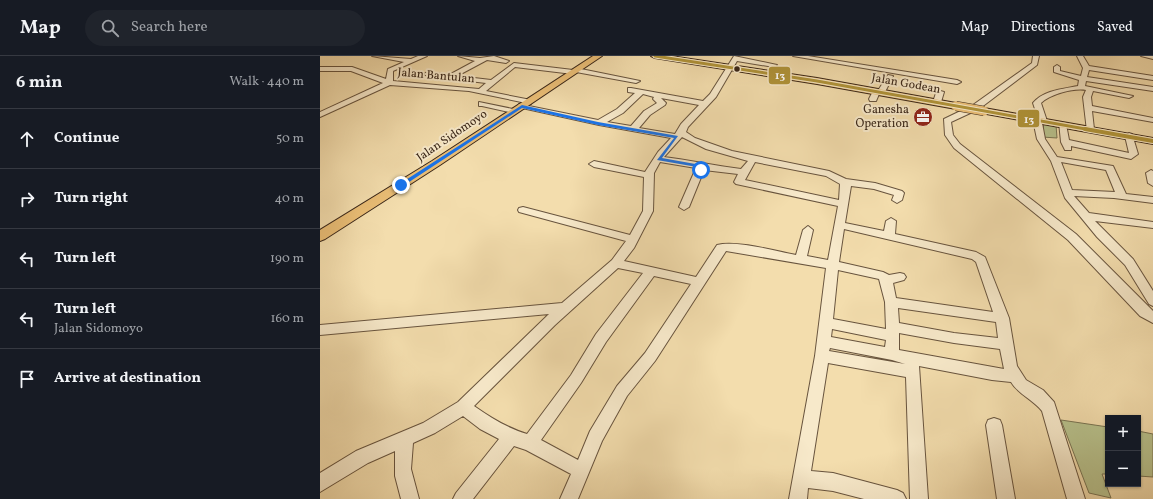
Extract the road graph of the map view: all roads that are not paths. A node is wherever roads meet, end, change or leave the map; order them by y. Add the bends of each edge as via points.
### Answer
1 (375, 56) edge
2 (379, 56) edge
3 (424, 56) edge
4 (461, 56) edge
5 (598, 56) edge
6 (654, 56) edge
7 (796, 56) edge
8 (1036, 56) edge
9 (1080, 56) edge
10 (1144, 56) edge
11 (1153, 57) edge
12 (486, 58) edge
13 (410, 61) junction
14 (506, 61) dead end
15 (734, 61) edge
16 (774, 65) dead end
17 (1057, 67) dead end
18 (331, 68) junction
19 (343, 68) junction
20 (1086, 68) junction
21 (320, 69) edge
22 (575, 71) junction
23 (320, 72) edge
24 (451, 76) junction
25 (890, 76) dead end
26 (320, 77) edge
27 (1153, 78) edge
28 (1087, 79) junction
29 (636, 80) dead end
30 (493, 82) junction
31 (957, 82) dead end
32 (389, 83) junction
33 (406, 85) junction
34 (1124, 85) junction
35 (1084, 88) junction
36 (1153, 89) edge
37 (631, 90) dead end
38 (480, 92) junction
39 (940, 92) dead end
40 (877, 94) junction
41 (660, 95) junction
42 (625, 96) dead end
43 (640, 96) junction
44 (937, 102) junction
45 (482, 104) dead end
46 (706, 104) junction
47 (1134, 106) junction
48 (521, 107) junction
49 (1088, 108) junction
50 (320, 115) edge
51 (1153, 120) edge
52 (1040, 121) junction
53 (598, 124) junction
54 (1062, 124) junction
55 (633, 129) junction
56 (1090, 129) junction
57 (679, 135) junction
58 (1128, 136) junction
59 (1153, 141) edge
60 (1065, 142) junction
61 (1096, 149) junction
62 (754, 158) junction
63 (658, 159) junction
64 (1055, 159) junction
65 (1075, 161) junction
66 (594, 164) dead end
67 (1100, 166) junction
68 (701, 167) junction
69 (744, 172) junction
70 (648, 176) junction
71 (844, 182) junction
72 (1067, 193) junction
73 (1122, 196) junction
74 (897, 200) dead end
75 (1153, 200) edge
76 (843, 204) junction
77 (684, 207) dead end
78 (523, 210) dead end
79 (1085, 216) junction
80 (891, 221) dead end
81 (840, 225) junction
82 (1153, 225) edge
83 (808, 230) dead end
84 (320, 236) edge
85 (889, 236) junction
86 (632, 239) junction
87 (801, 259) junction
88 (616, 263) junction
89 (834, 265) junction
90 (651, 272) junction
91 (900, 277) dead end
92 (886, 280) junction
93 (699, 282) junction
94 (1153, 301) edge
95 (891, 302) junction
96 (565, 308) junction
97 (1002, 318) junction
98 (1153, 318) edge
99 (826, 323) junction
100 (320, 330) edge
101 (893, 332) junction
102 (824, 340) junction
103 (1006, 344) junction
104 (892, 354) junction
105 (822, 356) junction
106 (912, 366) junction
107 (1014, 376) junction
108 (463, 407) junction
109 (994, 425) dead end
110 (406, 438) junction
111 (520, 439) junction
112 (582, 471) junction
113 (802, 479) junction
114 (320, 484) edge
115 (410, 499) edge
116 (462, 499) edge
117 (569, 499) edge
118 (798, 499) edge
119 (897, 499) edge
120 (919, 499) edge
121 (1006, 499) edge
122 (1076, 499) edge

1 - 2 street
2 - 13 street
3 - 13 street
4 - 12 street
5 - 22 main road, Jalan Sidomoyo
6 - 15 main road, Jalan Godean
7 - 31 street
8 - 98 street via 1035,64 976,107 946,121 949,135 957,146 1072,237
9 - 20 street
10 - 11 street
12 - 14 street
12 - 24 street
13 - 32 street via 390,70
15 - 16 street
15 - 40 main road, Jalan Godean
15 - 46 street
17 - 28 street via 1058,73
18 - 19 street, Jalan Bantulan
18 - 21 street
18 - 23 street
19 - 26 street
19 - 32 street, Jalan Bantulan via 356,70
20 - 27 street
20 - 28 street
22 - 29 street
22 - 30 street via 514,65
22 - 48 main road, Jalan Sidomoyo
24 - 30 street
24 - 33 street via 429,72
25 - 40 street
28 - 34 street
28 - 35 street
30 - 38 street
32 - 33 street, Jalan Bantulan
32 - 50 street
33 - 38 street, Jalan Bantulan
34 - 36 street
34 - 47 street
35 - 47 street
35 - 49 street
35 - 52 street via 1050,95 1038,101
37 - 43 street
38 - 48 street, Jalan Bantulan
39 - 44 street
40 - 44 main road, Jalan Godean
41 - 43 street
41 - 46 street
41 - 55 street via 657,99 662,103 647,113
42 - 43 street
43 - 53 street
44 - 52 main road, Jalan Godean, bridge
45 - 48 street
46 - 57 street via 684,126
47 - 49 street
47 - 51 street
48 - 53 street
48 - 84 main road, Jalan Sidomoyo
49 - 56 street
52 - 54 main road, Jalan Godean
52 - 64 street via 1041,140
53 - 55 street
54 - 56 main road, Jalan Godean
54 - 60 street
55 - 57 street
56 - 58 main road, Jalan Godean
57 - 62 street via 688,140
57 - 63 street
58 - 59 main road, Jalan Godean
58 - 61 street via 1133,155 1125,156
60 - 61 street
60 - 65 street
61 - 67 street
62 - 69 street
62 - 71 street via 829,174
63 - 68 street
63 - 70 street
64 - 65 street
64 - 72 street
65 - 67 street
66 - 70 street
67 - 73 street via 1110,168
68 - 69 street
68 - 77 street
69 - 76 street via 738,181 741,183
70 - 86 street via 648,211
71 - 74 street via 875,186 899,193
71 - 76 street via 847,189
72 - 73 street
72 - 79 street
73 - 75 street
76 - 81 street
78 - 86 street
79 - 82 street
79 - 94 street via 1129,262
80 - 85 street
81 - 85 street
81 - 89 street
83 - 87 street
85 - 97 street via 976,256 981,260
86 - 88 street
87 - 89 street
87 - 93 street via 721,248
88 - 90 street
88 - 96 street
89 - 92 street via 883,276
89 - 99 street
90 - 93 street
90 - 111 street via 601,338 576,379
91 - 92 street
92 - 95 street
93 - 112 street via 650,357 622,391 596,436
95 - 97 street
95 - 101 street
96 - 100 street
96 - 108 street
97 - 103 street
99 - 101 street
99 - 102 street
101 - 103 street
101 - 104 street
102 - 104 street
102 - 105 street
103 - 107 street
104 - 106 street
105 - 106 street
105 - 113 street
106 - 107 street
106 - 120 street
107 - 122 street via 1021,385 1038,395 1049,407
108 - 110 street via 429,428
108 - 111 street via 481,421
109 - 121 street
110 - 114 street via 362,457
110 - 115 street via 402,455 402,477
111 - 112 street
111 - 116 street
112 - 117 street
113 - 118 street
113 - 119 street via 833,482

